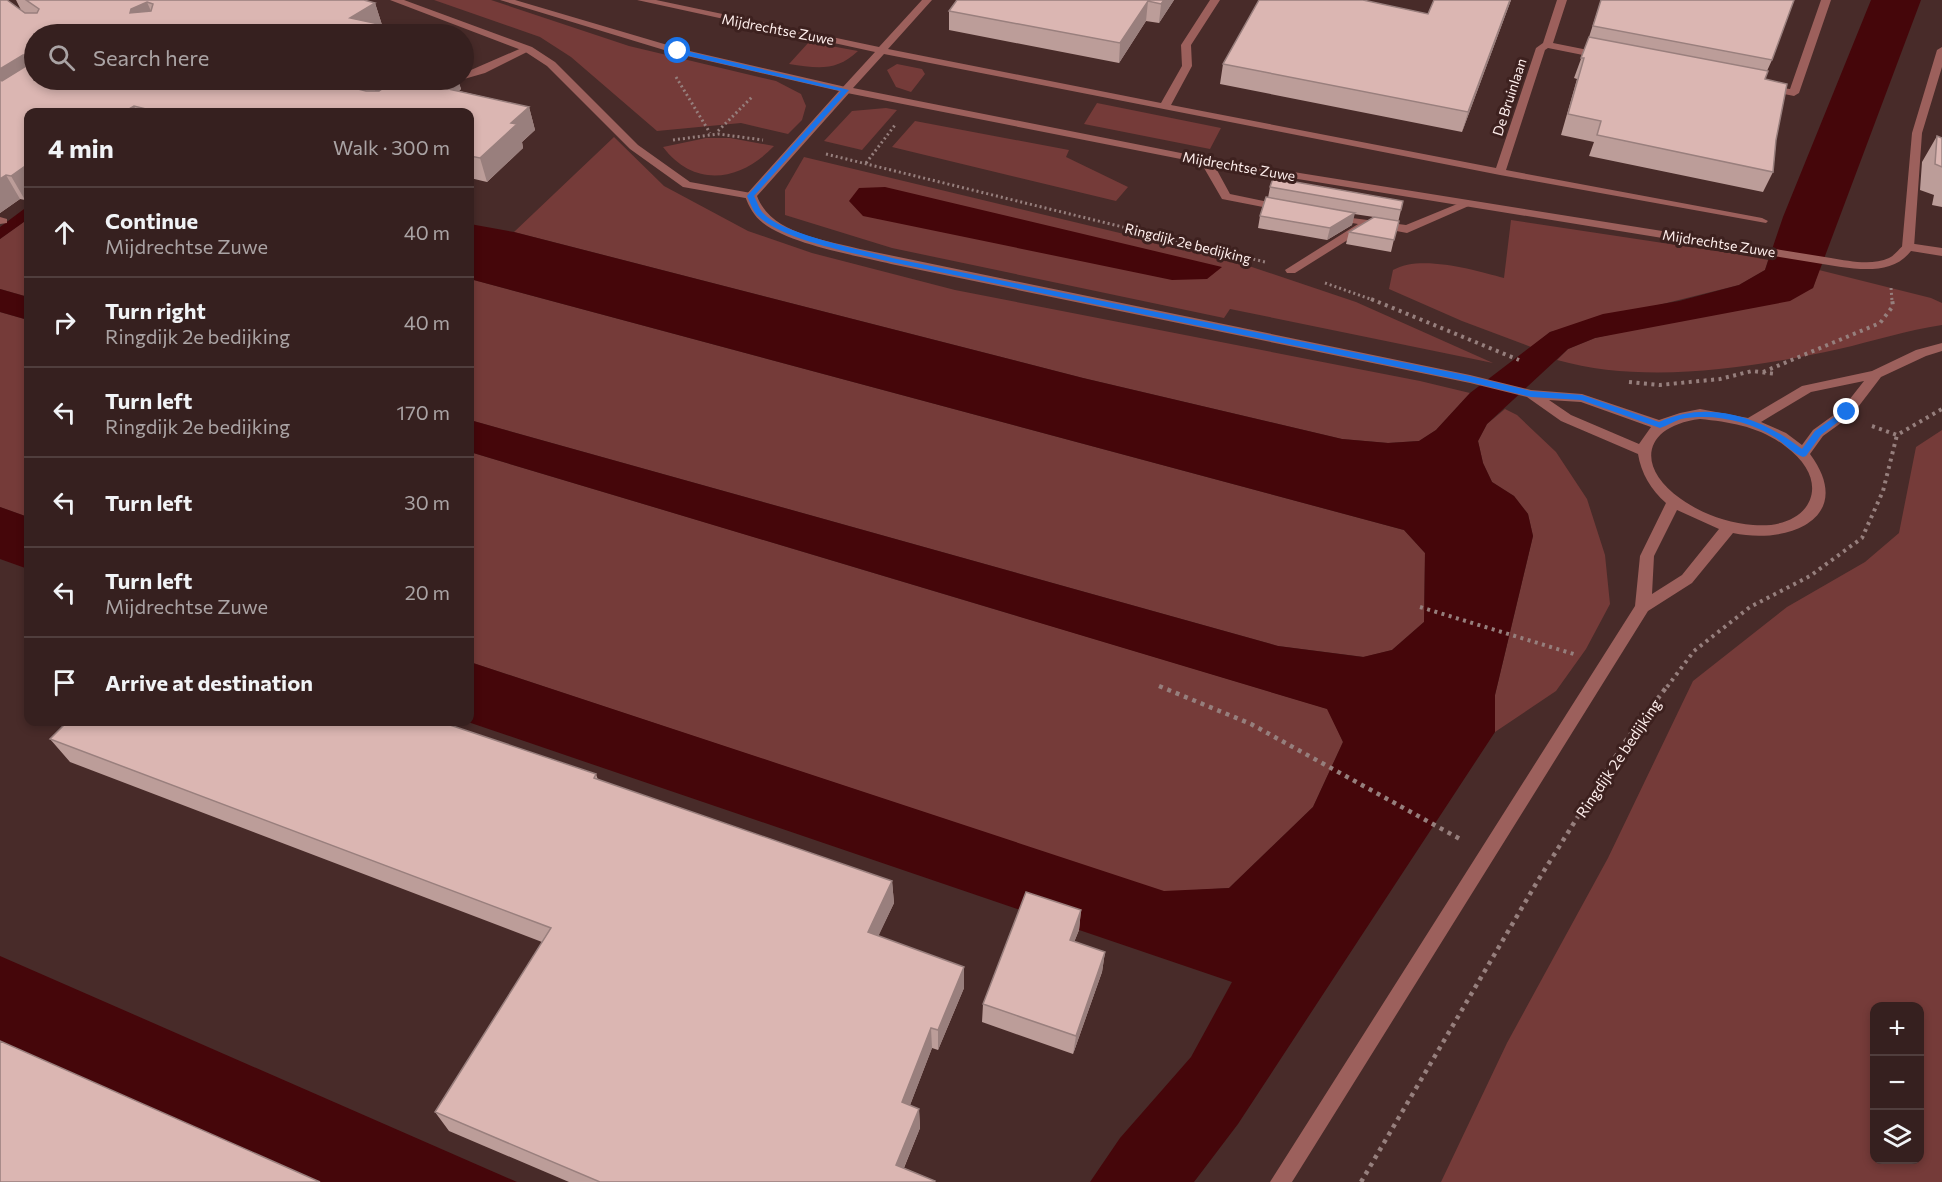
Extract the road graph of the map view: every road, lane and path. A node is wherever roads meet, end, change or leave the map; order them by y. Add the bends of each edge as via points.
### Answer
1 (395, 0) edge
2 (505, 0) edge
3 (525, 0) edge
4 (642, 0) edge
5 (927, 0) edge
6 (1215, 0) edge
7 (1562, 0) edge
8 (1826, 0) edge
9 (538, 10) junction
10 (460, 24) edge
11 (474, 29) edge
12 (1547, 45) junction
13 (528, 49) junction
14 (883, 50) junction
15 (1942, 50) edge
16 (1618, 59) edge
17 (474, 73) edge
18 (1759, 86) edge
19 (846, 90) junction
20 (692, 101) dead end
21 (1164, 107) junction
22 (710, 133) dead end
23 (1206, 161) junction
24 (866, 163) dead end
25 (1500, 172) junction
26 (751, 196) junction
27 (1467, 203) junction
28 (1297, 211) edge
29 (1319, 215) edge
30 (1762, 221) dead end
31 (1368, 223) junction
32 (1908, 247) junction
33 (1942, 252) edge
34 (1882, 264) junction
35 (1291, 270) junction
36 (1942, 347) edge
37 (1500, 354) dead end
38 (1762, 372) dead end
39 (1876, 374) junction
40 (1531, 394) junction
41 (1942, 409) edge
42 (1751, 422) junction
43 (1660, 425) junction
44 (1644, 452) junction
45 (1803, 454) junction
46 (1674, 502) junction
47 (1729, 527) junction
48 (1420, 607) dead end
49 (1643, 607) junction
50 (1607, 665) junction
51 (1159, 686) dead end
52 (1488, 852) junction
53 (1280, 1182) edge
54 (1360, 1182) edge

1 - 10 street
2 - 9 street, Mijdrechtse Zuwe
3 - 9 street, Mijdrechtse Zuwe
4 - 14 street, Mijdrechtse Zuwe
5 - 14 street
6 - 21 street via 1186,45 1187,66
7 - 12 street, De Bruinlaan
8 - 18 street via 1794,93
9 - 19 street, Mijdrechtse Zuwe via 678,51
11 - 13 street
12 - 16 street
12 - 25 street, De Bruinlaan via 1541,48
13 - 17 street
13 - 26 street via 552,64 634,147 687,185
14 - 19 street
14 - 21 street, Mijdrechtse Zuwe
15 - 32 street via 1917,133
19 - 23 street, Mijdrechtse Zuwe
19 - 26 street
20 - 22 path
21 - 25 street, Mijdrechtse Zuwe
23 - 27 street, Mijdrechtse Zuwe
23 - 28 street via 1226,197
24 - 35 path, Ringdijk 2e bedijking
25 - 30 street, Mijdrechtse Zuwe
26 - 40 street via 760,214 781,227 891,260
27 - 31 street via 1407,229
27 - 34 street, Mijdrechtse Zuwe via 1831,262
29 - 31 street
31 - 35 street
32 - 33 street
32 - 34 street, Mijdrechtse Zuwe via 1904,255
34 - 38 path via 1893,291 1893,306 1880,323
35 - 37 path, Ringdijk 2e bedijking via 1390,306
36 - 39 street
39 - 42 street via 1807,389
39 - 45 street via 1847,412 1818,433
40 - 43 street via 1582,398
40 - 44 street via 1566,418
41 - 54 path, Ringdijk 2e bedijking via 1897,435 1883,491 1862,538 1810,576 1750,607 1694,651 1618,753
42 - 43 street via 1700,414 1677,417
42 - 45 street via 1779,435
43 - 44 street via 1648,437
44 - 46 street via 1647,468 1657,485
45 - 47 street via 1818,475 1821,496 1813,515 1792,527 1762,531
46 - 47 street
46 - 49 street via 1647,556
47 - 49 street via 1687,579
48 - 50 path
49 - 50 street
50 - 52 street
51 - 52 path via 1251,724
52 - 53 street

